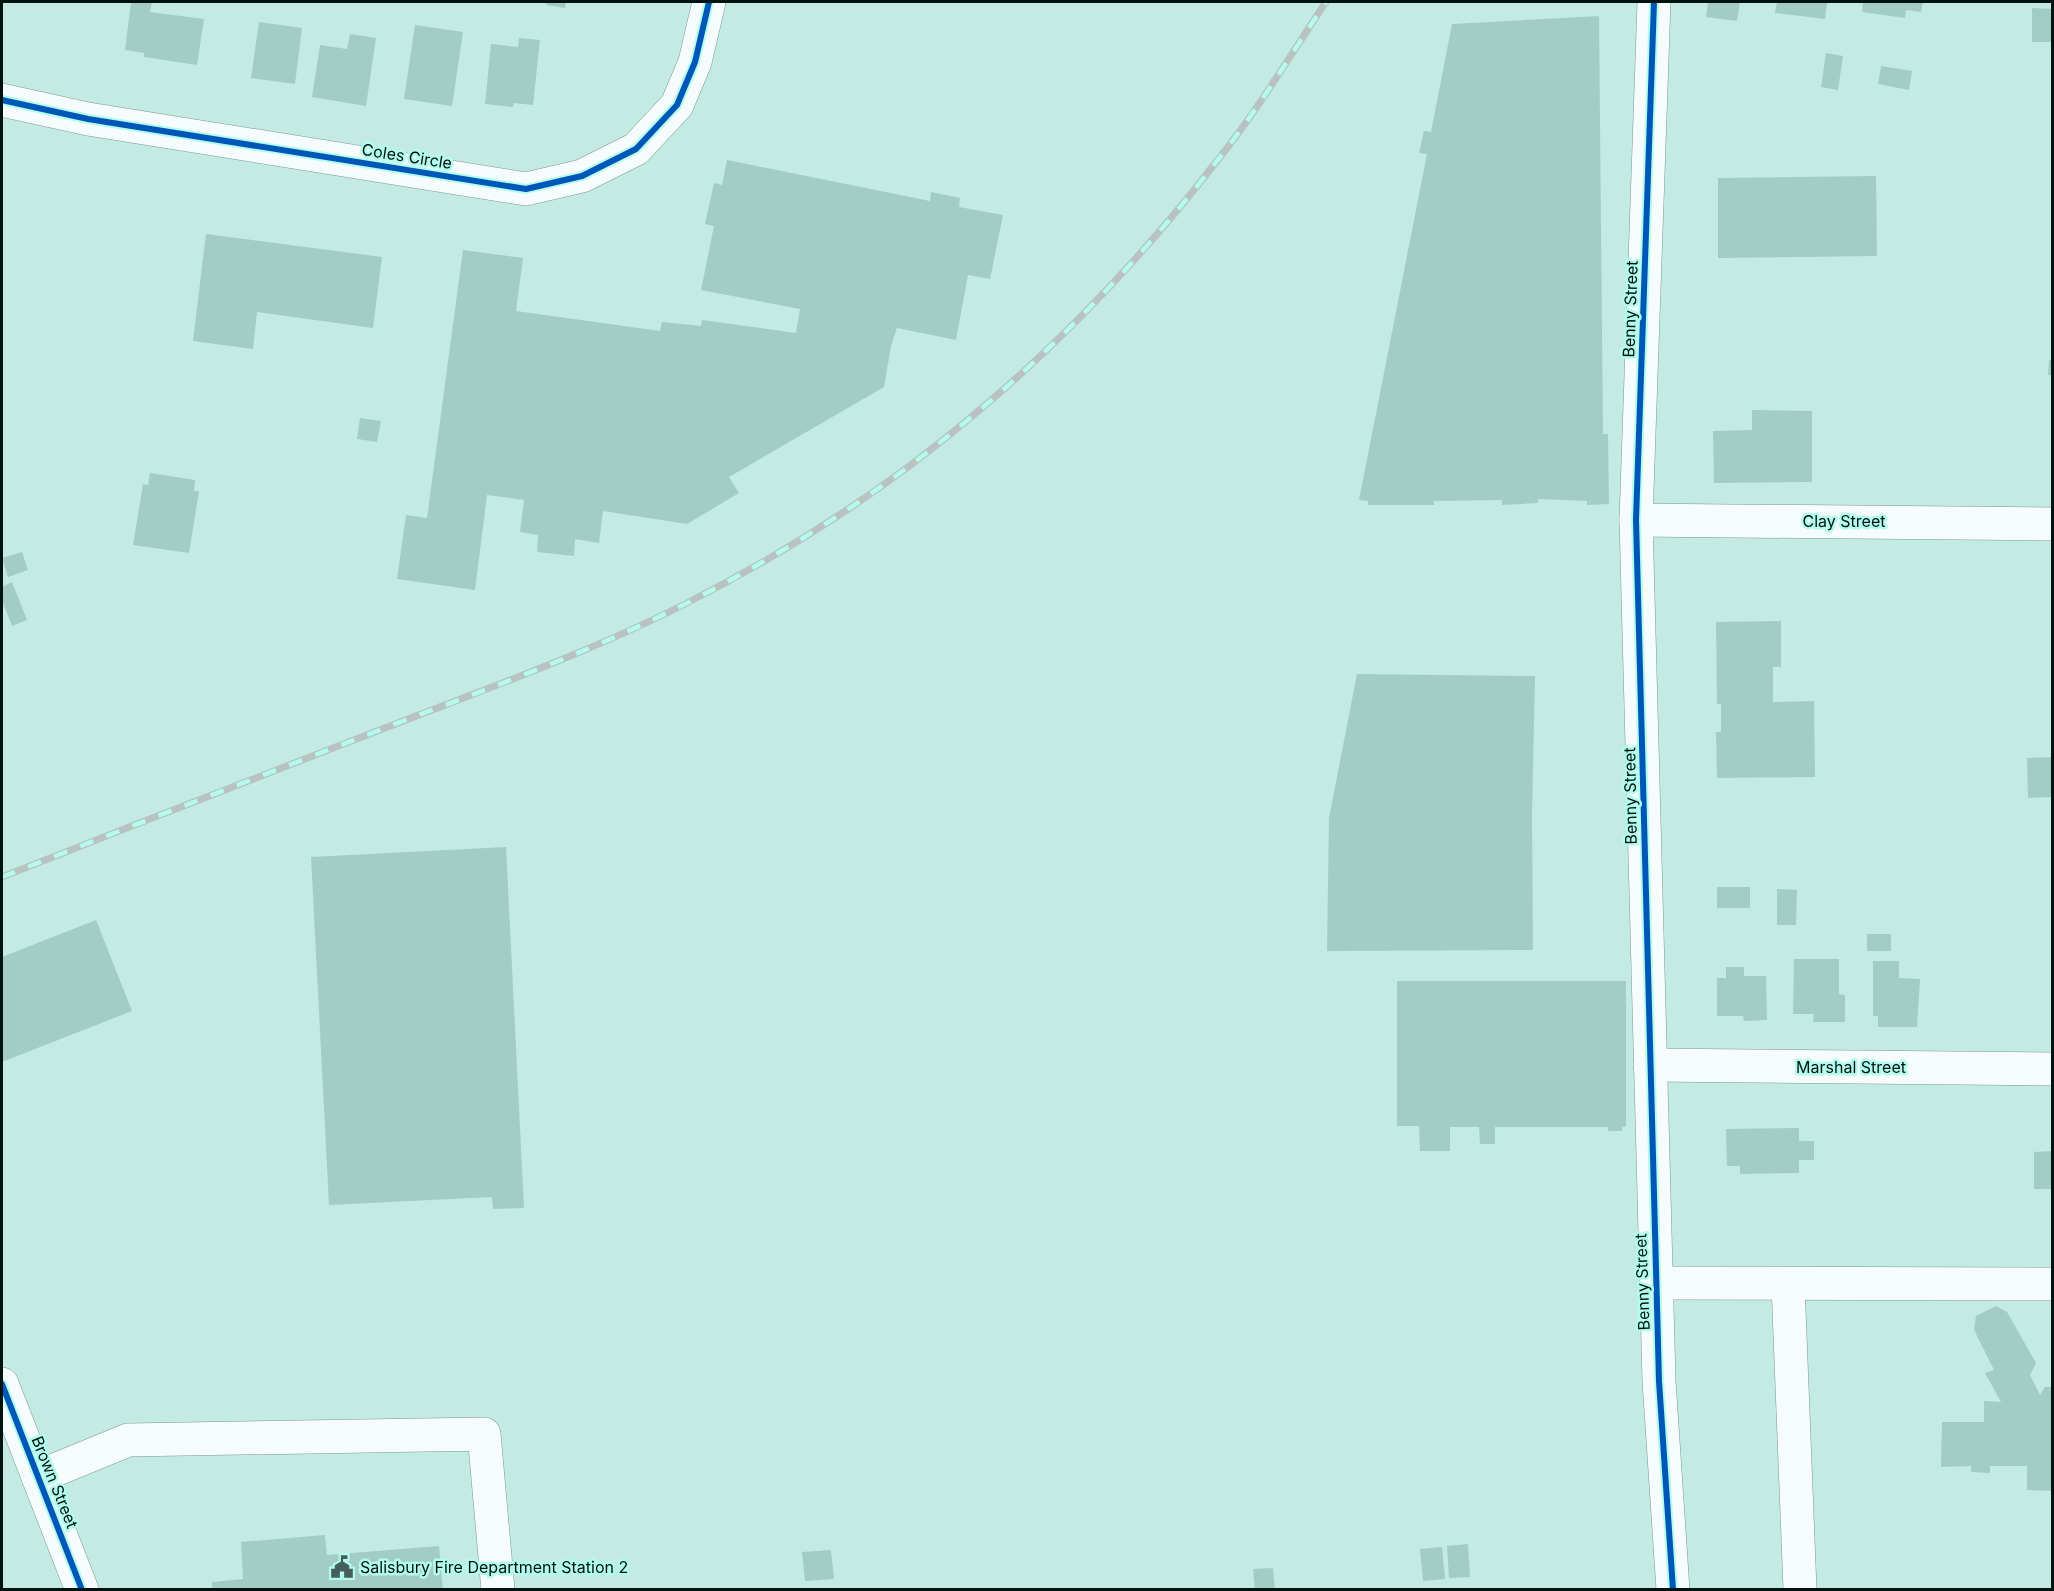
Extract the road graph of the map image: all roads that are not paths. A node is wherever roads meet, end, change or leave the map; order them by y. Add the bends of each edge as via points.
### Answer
1 (709, 2) edge
2 (1654, 2) edge
3 (2, 100) edge
4 (1636, 520) junction
5 (2052, 524) edge
6 (1650, 1065) junction
7 (2052, 1069) edge
8 (1656, 1283) junction
9 (1788, 1284) junction
10 (2051, 1289) edge
11 (2, 1384) edge
12 (38, 1477) junction
13 (82, 1590) edge
14 (498, 1590) edge
15 (1673, 1590) edge
16 (1800, 1590) edge

1 - 3 street, Coles Circle via 695,62 677,105 636,149 582,176 526,189 88,119
2 - 4 street, Benny Street
4 - 5 street, Clay Street
4 - 6 street, Benny Street
6 - 7 street, Marshal Street
6 - 8 street, Benny Street
8 - 9 street
8 - 15 street, Benny Street
9 - 10 street
9 - 16 street
11 - 12 street, Brown Street
12 - 13 street, Brown Street
12 - 14 street via 128,1440 484,1434

